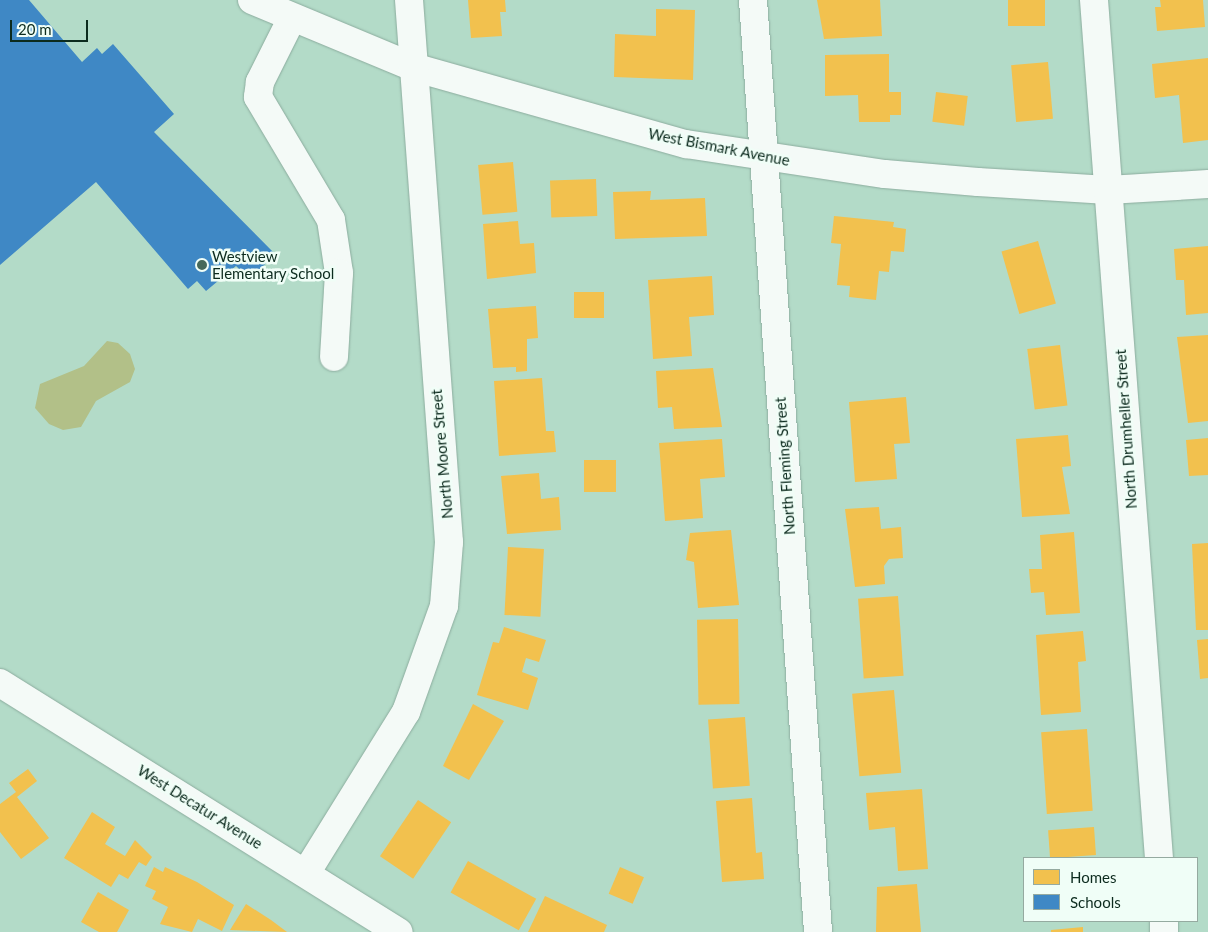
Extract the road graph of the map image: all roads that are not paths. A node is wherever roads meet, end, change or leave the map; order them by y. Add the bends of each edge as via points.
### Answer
1 (252, 0) edge
2 (408, 0) edge
3 (753, 0) edge
4 (1094, 0) edge
5 (292, 18) junction
6 (413, 67) junction
7 (764, 157) junction
8 (1208, 184) edge
9 (1108, 190) junction
10 (334, 357) dead end
11 (0, 683) edge
12 (1159, 857) edge
13 (306, 873) junction
14 (399, 932) edge
15 (818, 932) edge

1 - 5 street, West Bismark Avenue
2 - 6 street, North Moore Street
3 - 7 street, North Fleming Street
4 - 9 street, North Drumheller Street
5 - 6 street, West Bismark Avenue
5 - 10 street via 260,82 258,97 331,220 339,272
6 - 7 street, West Bismark Avenue via 677,141
6 - 13 street, North Moore Street via 449,542 444,606 406,712
7 - 9 street, West Bismark Avenue via 885,174
7 - 15 street, North Fleming Street
8 - 9 street, West Bismark Avenue
9 - 12 street, North Drumheller Street
11 - 13 street, West Decatur Avenue
13 - 14 street, West Decatur Avenue

